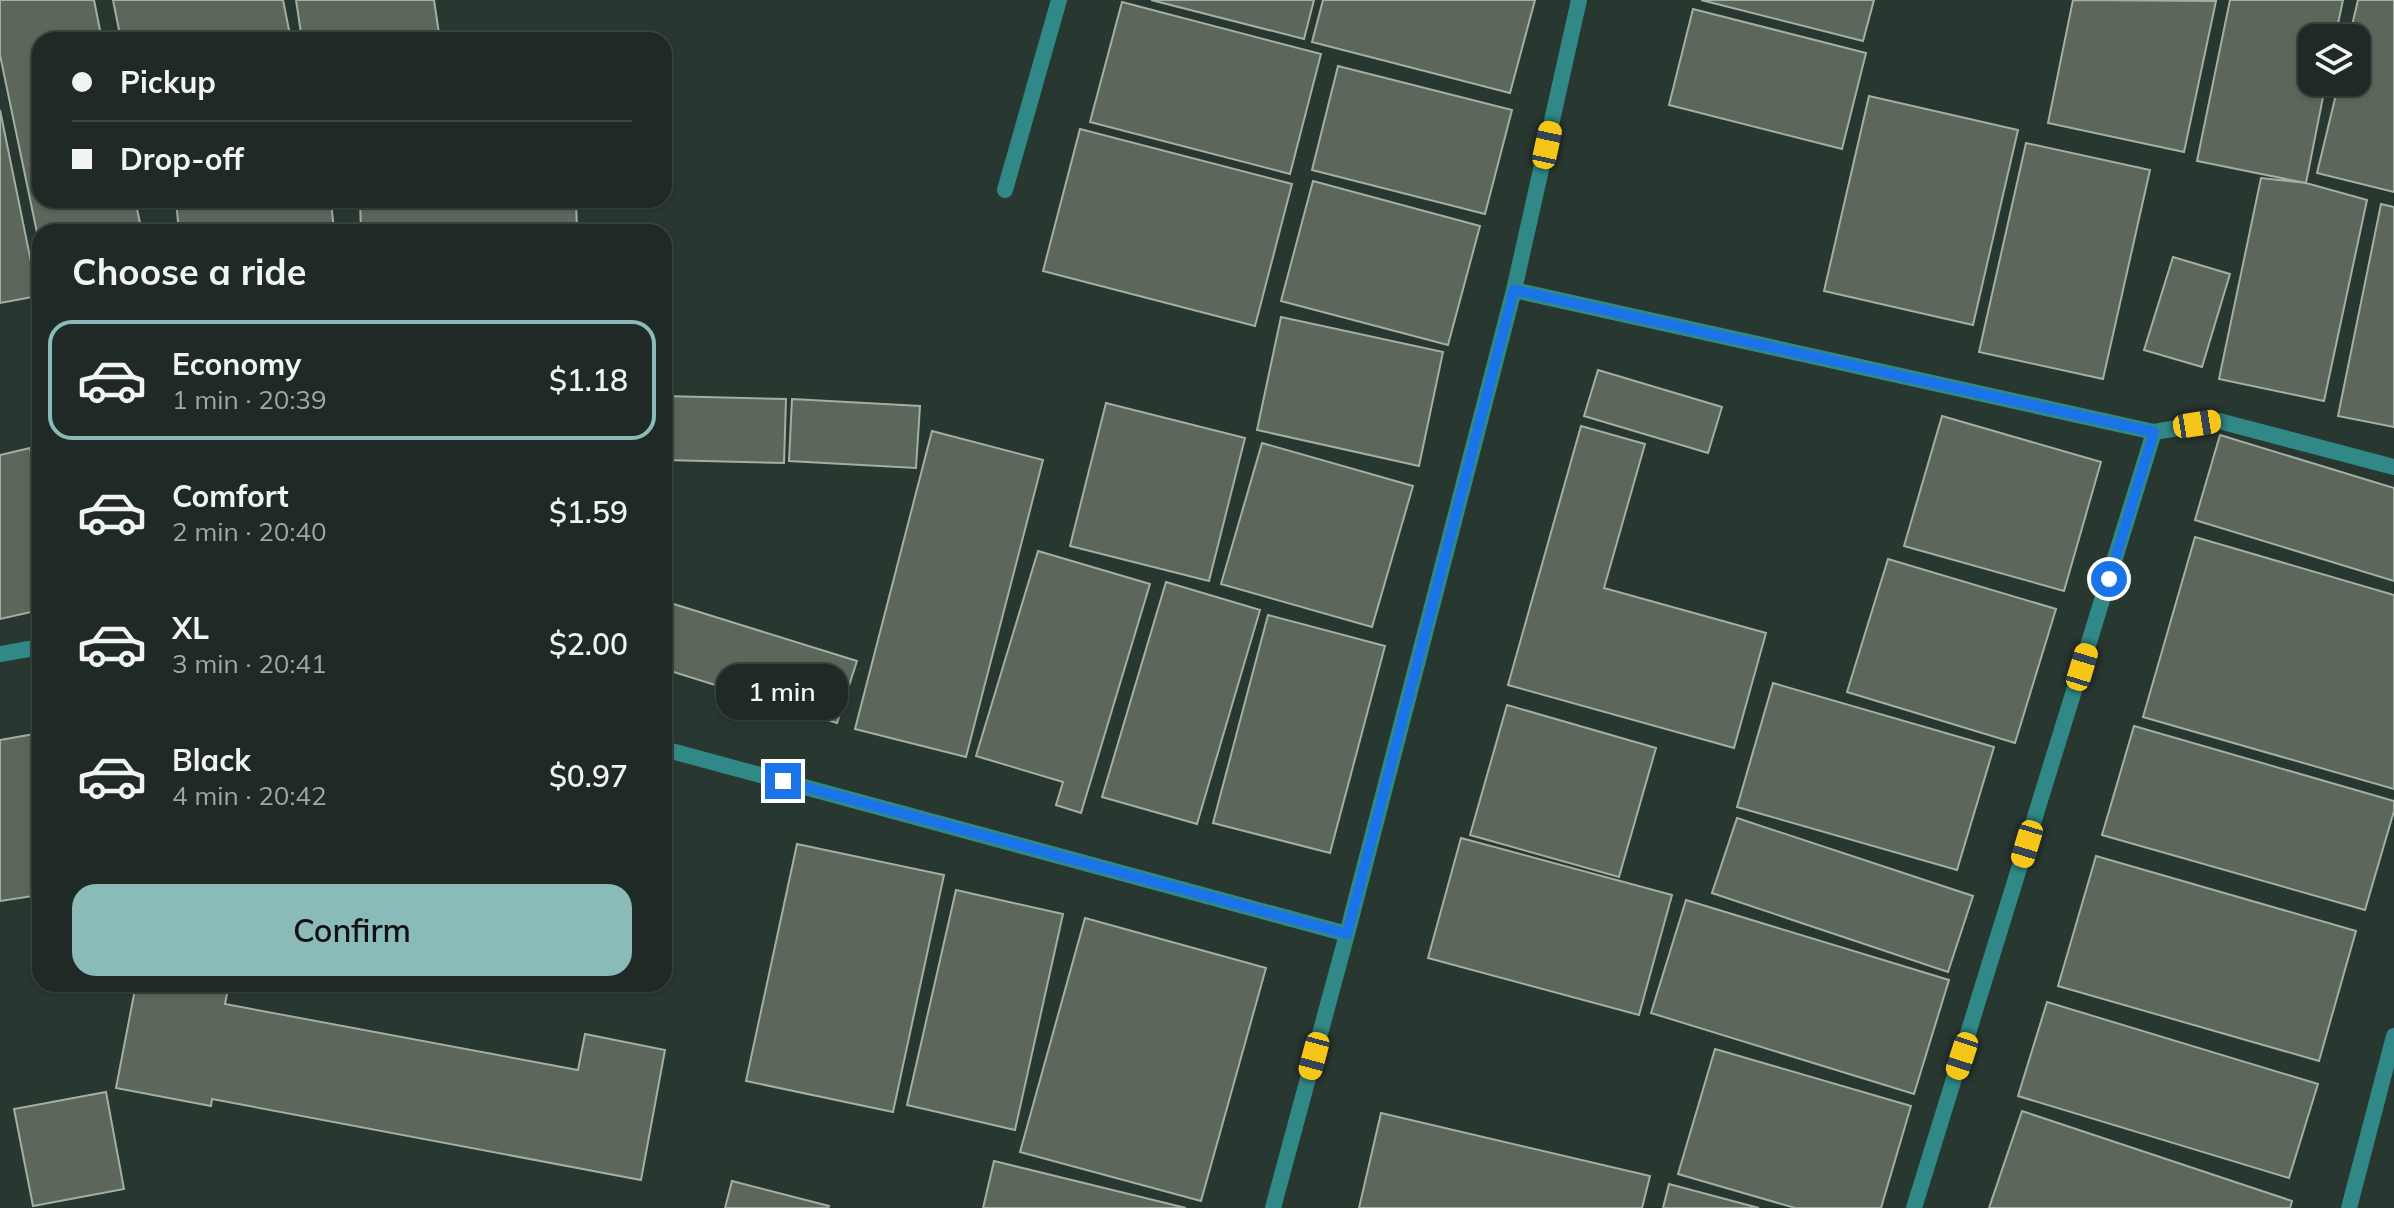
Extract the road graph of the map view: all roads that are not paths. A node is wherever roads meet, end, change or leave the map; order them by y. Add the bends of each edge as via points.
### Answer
1 (1059, 0) edge
2 (1579, 0) edge
3 (1005, 190) dead end
4 (1514, 290) junction
5 (2154, 432) junction
6 (2394, 467) edge
7 (32, 648) edge
8 (0, 654) edge
9 (672, 751) edge
10 (1347, 934) junction
11 (2394, 1036) edge
12 (1273, 1208) edge
13 (1914, 1208) edge
14 (2349, 1208) edge

1 - 3 street
2 - 4 street
4 - 5 street
4 - 10 street
5 - 6 street via 2219,421
5 - 13 street
7 - 8 street
9 - 10 street
10 - 12 street
11 - 14 street

